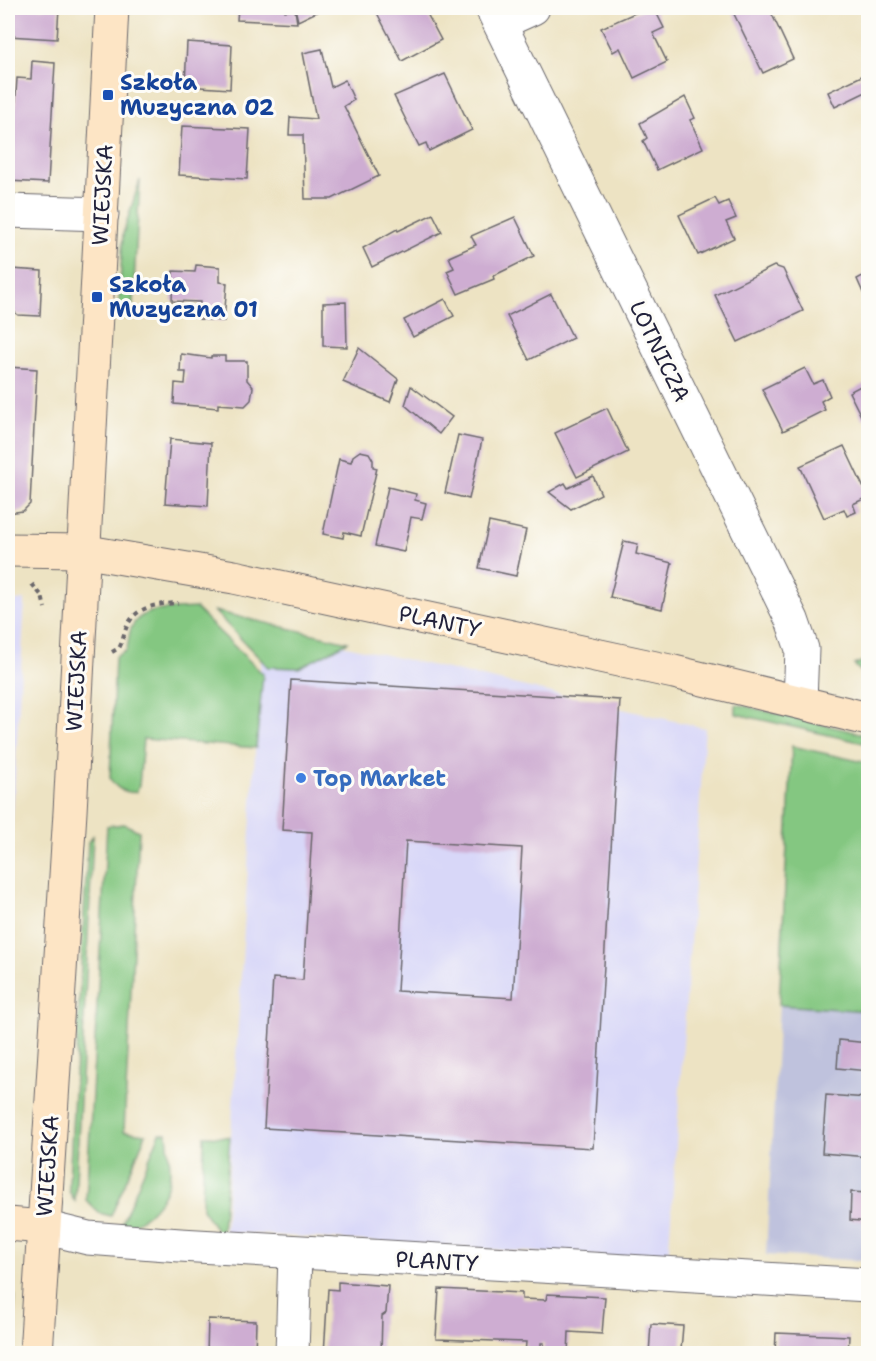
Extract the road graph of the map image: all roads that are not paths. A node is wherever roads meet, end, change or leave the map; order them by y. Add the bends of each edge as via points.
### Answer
1 (112, 8) edge
2 (533, 8) edge
3 (496, 15) edge
4 (8, 212) edge
5 (102, 214) junction
6 (13, 550) edge
7 (82, 551) junction
8 (800, 701) junction
9 (868, 718) edge
10 (8, 1224) edge
11 (43, 1227) junction
12 (295, 1253) junction
13 (868, 1285) edge
14 (36, 1353) edge
15 (292, 1353) edge

1 - 5 street, WIEJSKA
2 - 3 street
3 - 8 street, LOTNICZA via 792,620 802,649
4 - 5 street
5 - 7 street, WIEJSKA
6 - 7 street, PLANTY
7 - 8 street, PLANTY via 234,577
7 - 11 street, WIEJSKA
8 - 9 street, PLANTY
10 - 11 street, PLANTY
11 - 12 street, PLANTY via 88,1238
11 - 14 street, WIEJSKA
12 - 13 street, PLANTY
12 - 15 street

